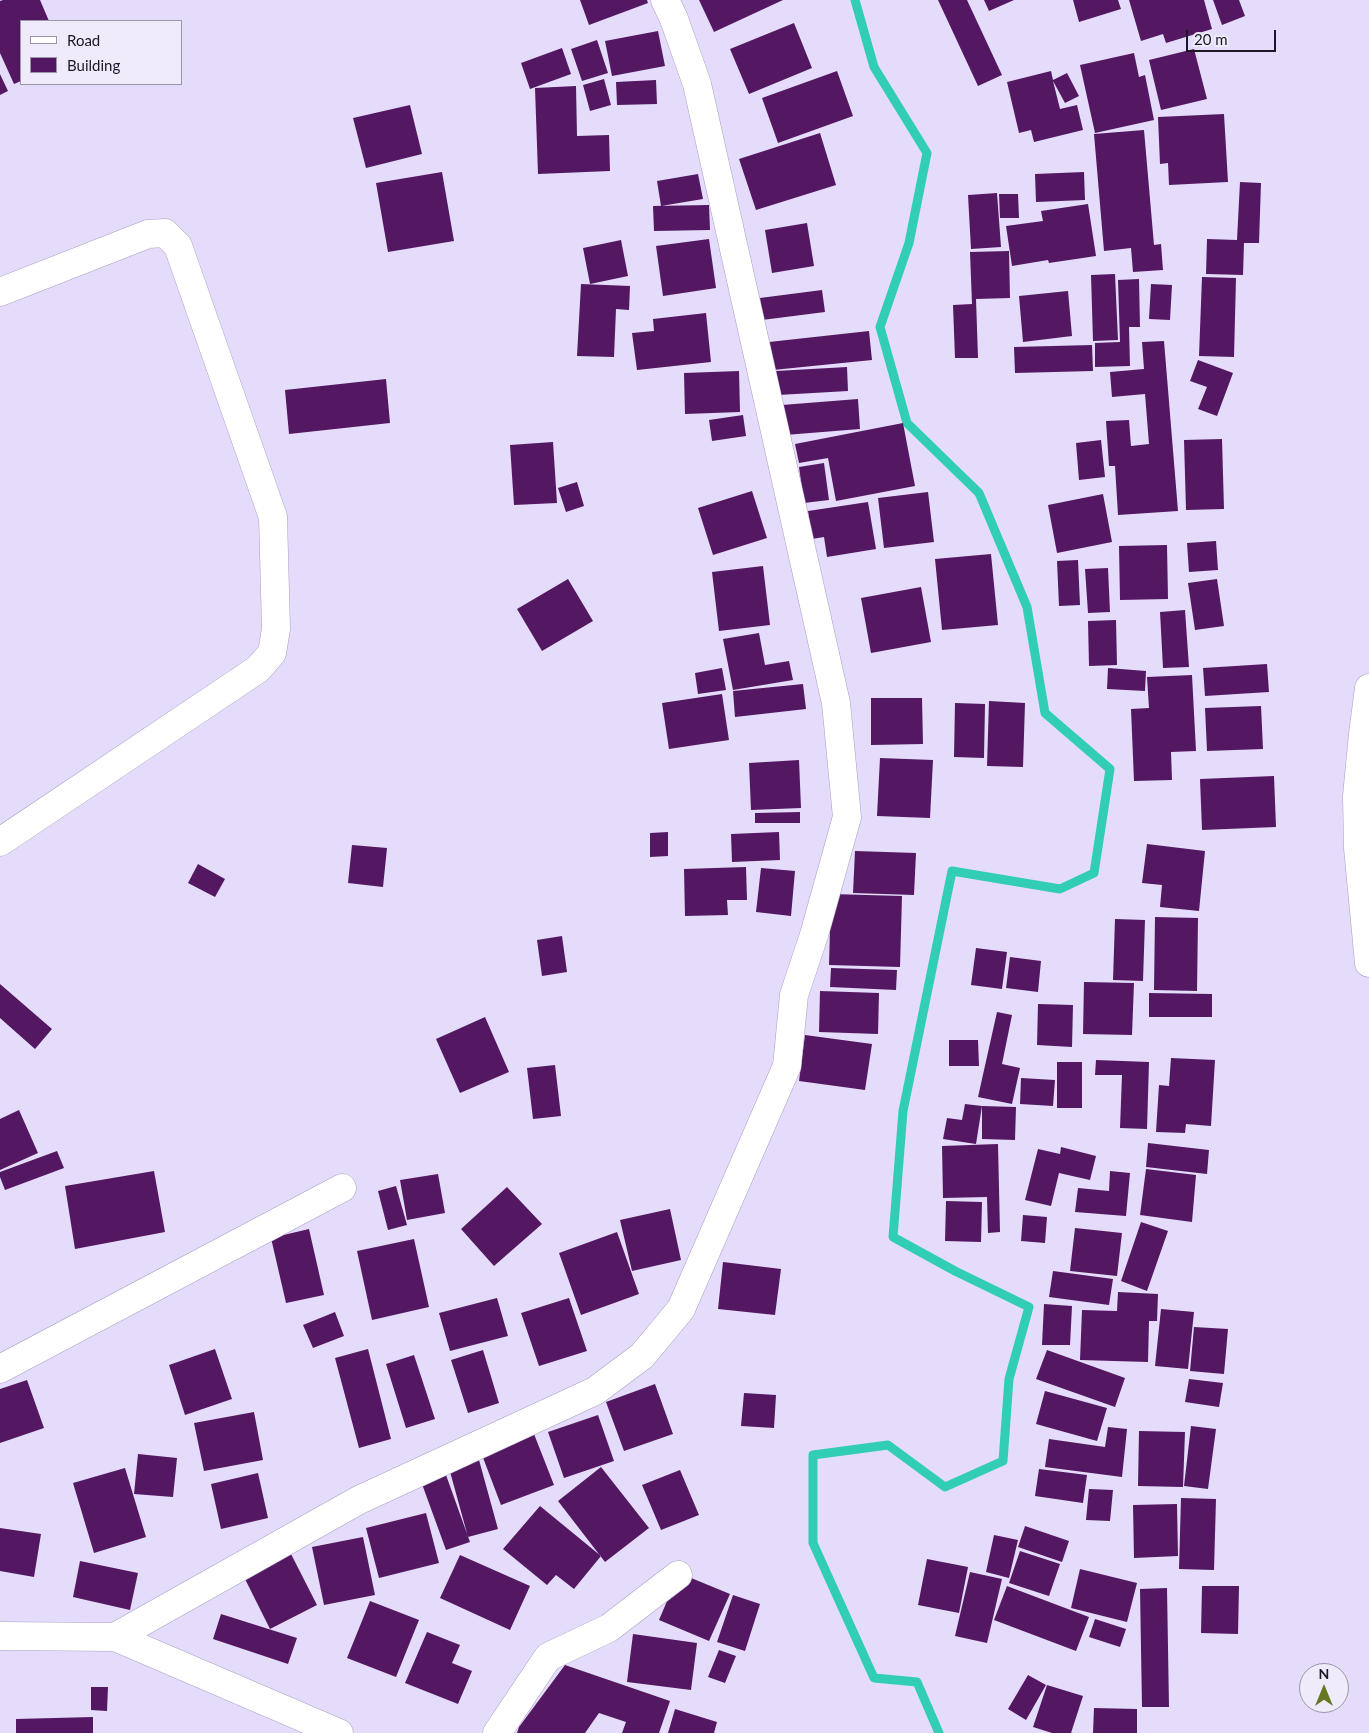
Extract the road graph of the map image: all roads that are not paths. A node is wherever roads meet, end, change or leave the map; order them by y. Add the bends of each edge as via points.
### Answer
1 (665, 0) edge
2 (0, 292) edge
3 (1369, 688) edge
4 (0, 842) edge
5 (1368, 950) edge
6 (342, 1188) dead end
7 (0, 1369) edge
8 (678, 1575) dead end
9 (0, 1636) edge
10 (115, 1637) junction
11 (339, 1733) edge
12 (496, 1733) edge

1 - 10 street via 697,84 836,703 847,817 794,995 787,1066 681,1309 642,1356 595,1391 359,1500
2 - 4 street via 148,234 165,233 178,246 273,518 276,629 272,653 258,668
3 - 5 street via 1357,796 1358,848
6 - 7 street
8 - 12 street via 609,1628 548,1657
9 - 10 street
10 - 11 street

